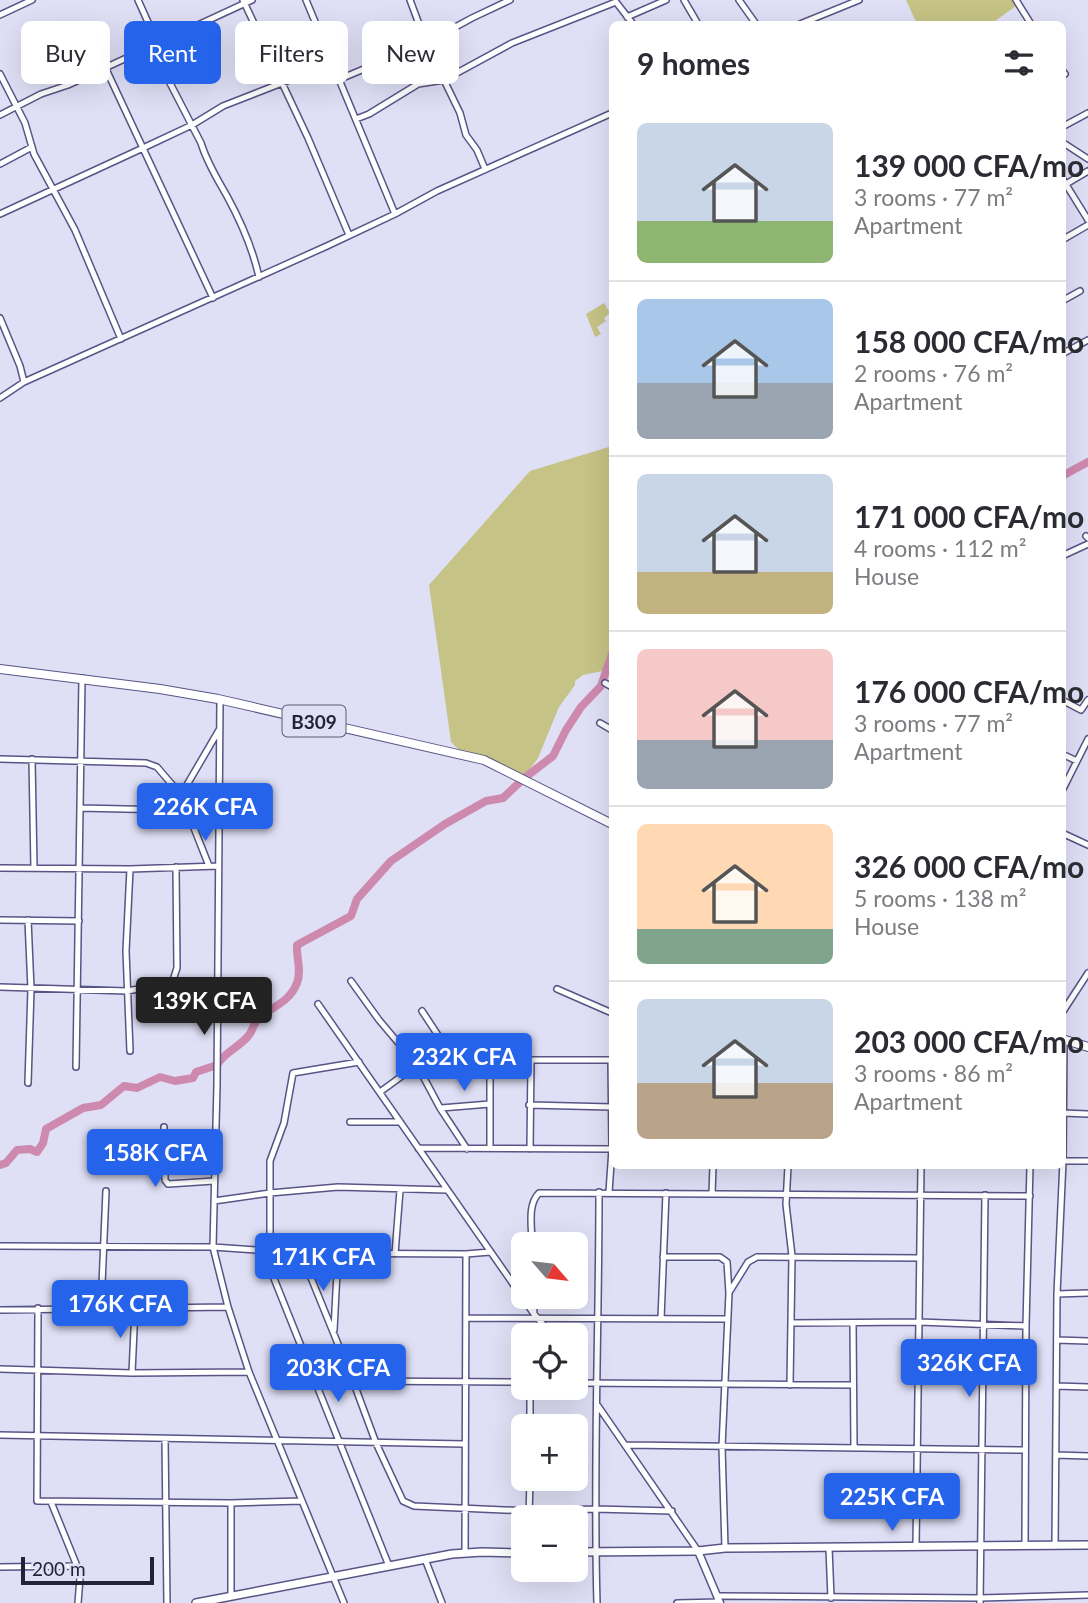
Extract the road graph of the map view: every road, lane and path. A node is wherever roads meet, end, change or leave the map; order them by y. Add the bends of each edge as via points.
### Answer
1 (138, 0) edge
2 (253, 0) edge
3 (306, 0) edge
4 (410, 0) edge
5 (510, 0) edge
6 (666, 0) edge
7 (684, 0) edge
8 (739, 0) edge
9 (859, 0) edge
10 (1016, 0) edge
11 (28, 1) edge
12 (244, 2) edge
13 (0, 15) edge
14 (627, 16) junction
15 (147, 21) edge
16 (203, 21) edge
17 (253, 21) edge
18 (315, 21) edge
19 (418, 21) edge
20 (631, 21) edge
21 (696, 21) edge
22 (754, 21) edge
23 (807, 21) edge
24 (1029, 21) edge
25 (459, 26) edge
26 (459, 72) edge
27 (0, 74) edge
28 (110, 78) edge
29 (70, 84) edge
30 (171, 84) edge
31 (279, 84) edge
32 (282, 84) edge
33 (342, 84) edge
34 (418, 84) edge
35 (446, 84) edge
36 (16, 107) junction
37 (1088, 113) edge
38 (609, 114) edge
39 (0, 115) edge
40 (356, 118) junction
41 (192, 125) junction
42 (1066, 125) edge
43 (1066, 145) edge
44 (32, 147) junction
45 (143, 148) junction
46 (1088, 159) edge
47 (0, 164) edge
48 (485, 169) junction
49 (1088, 171) edge
50 (1066, 180) edge
51 (1066, 184) edge
52 (53, 190) junction
53 (0, 214) edge
54 (395, 214) junction
55 (1088, 220) edge
56 (1088, 225) edge
57 (349, 235) junction
58 (1066, 238) edge
59 (259, 277) junction
60 (1080, 291) dead end
61 (213, 298) junction
62 (1066, 299) edge
63 (0, 318) edge
64 (121, 339) junction
65 (1088, 340) edge
66 (1066, 352) edge
67 (24, 382) junction
68 (0, 398) edge
69 (1088, 544) edge
70 (1066, 554) edge
71 (0, 669) edge
72 (82, 678) junction
73 (605, 683) dead end
74 (609, 685) edge
75 (219, 699) junction
76 (1088, 700) edge
77 (1066, 702) edge
78 (600, 723) dead end
79 (609, 728) edge
80 (219, 730) junction
81 (1088, 740) edge
82 (1066, 756) edge
83 (0, 759) edge
84 (32, 759) junction
85 (79, 760) junction
86 (1077, 761) junction
87 (1066, 783) edge
88 (181, 795) junction
89 (80, 808) junction
90 (609, 822) edge
91 (1066, 835) edge
92 (1088, 845) edge
93 (209, 866) junction
94 (218, 866) junction
95 (176, 867) junction
96 (0, 868) edge
97 (34, 868) junction
98 (80, 869) junction
99 (130, 869) junction
100 (0, 920) edge
101 (28, 920) junction
102 (79, 921) junction
103 (1088, 973) edge
104 (351, 981) dead end
105 (0, 988) edge
106 (31, 989) junction
107 (557, 989) dead end
108 (78, 990) junction
109 (127, 991) junction
110 (318, 1004) dead end
111 (1066, 1007) edge
112 (422, 1012) dead end
113 (609, 1012) edge
114 (1066, 1040) edge
115 (1088, 1047) edge
116 (130, 1051) dead end
117 (531, 1060) junction
118 (609, 1060) edge
119 (359, 1062) junction
120 (490, 1062) junction
121 (457, 1064) junction
122 (416, 1065) junction
123 (76, 1067) dead end
124 (28, 1083) dead end
125 (380, 1092) junction
126 (490, 1104) junction
127 (529, 1105) junction
128 (609, 1107) edge
129 (440, 1108) junction
130 (1066, 1113) edge
131 (1088, 1114) edge
132 (350, 1122) dead end
133 (400, 1122) junction
134 (164, 1127) dead end
135 (418, 1148) junction
136 (467, 1149) junction
137 (490, 1149) junction
138 (530, 1149) junction
139 (609, 1149) edge
140 (1066, 1161) edge
141 (1088, 1161) edge
142 (611, 1169) edge
143 (713, 1169) edge
144 (788, 1169) edge
145 (921, 1169) edge
146 (1030, 1169) edge
147 (1063, 1169) edge
148 (214, 1181) junction
149 (400, 1190) junction
150 (447, 1190) junction
151 (106, 1191) dead end
152 (599, 1192) junction
153 (609, 1192) junction
154 (270, 1193) junction
155 (666, 1193) junction
156 (712, 1194) junction
157 (786, 1194) junction
158 (921, 1194) junction
159 (985, 1195) junction
160 (1030, 1196) junction
161 (214, 1200) junction
162 (532, 1232) edge
163 (0, 1246) edge
164 (103, 1246) junction
165 (213, 1247) junction
166 (267, 1251) junction
167 (491, 1252) junction
168 (301, 1253) junction
169 (338, 1253) junction
170 (395, 1254) junction
171 (466, 1254) junction
172 (792, 1256) junction
173 (663, 1257) junction
174 (920, 1258) junction
175 (729, 1293) junction
176 (1088, 1293) edge
177 (1057, 1294) junction
178 (228, 1307) junction
179 (38, 1308) junction
180 (101, 1308) junction
181 (135, 1308) junction
182 (536, 1309) edge
183 (0, 1310) edge
184 (537, 1316) junction
185 (466, 1318) junction
186 (598, 1318) junction
187 (661, 1319) junction
188 (727, 1319) junction
189 (919, 1322) junction
190 (543, 1323) edge
191 (791, 1323) junction
192 (853, 1323) junction
193 (983, 1325) junction
194 (1026, 1326) junction
195 (334, 1335) junction
196 (1057, 1340) junction
197 (1088, 1341) edge
198 (0, 1369) edge
199 (37, 1370) junction
200 (249, 1372) junction
201 (132, 1373) junction
202 (353, 1381) junction
203 (465, 1382) junction
204 (511, 1382) edge
205 (588, 1383) edge
206 (598, 1383) junction
207 (724, 1384) junction
208 (790, 1385) junction
209 (853, 1385) junction
210 (1057, 1386) junction
211 (1088, 1387) edge
212 (598, 1406) junction
213 (0, 1434) edge
214 (37, 1436) junction
215 (165, 1440) junction
216 (278, 1442) junction
217 (339, 1442) junction
218 (376, 1443) junction
219 (464, 1444) junction
220 (625, 1445) junction
221 (722, 1447) junction
222 (854, 1448) junction
223 (917, 1449) junction
224 (982, 1450) junction
225 (1025, 1450) junction
226 (1056, 1455) junction
227 (1088, 1456) edge
228 (302, 1501) junction
229 (51, 1502) junction
230 (166, 1502) junction
231 (231, 1503) junction
232 (463, 1508) junction
233 (595, 1509) junction
234 (588, 1510) edge
235 (672, 1511) junction
236 (511, 1512) edge
237 (1088, 1545) edge
238 (1025, 1546) junction
239 (1055, 1546) junction
240 (915, 1547) junction
241 (980, 1547) junction
242 (725, 1548) junction
243 (828, 1548) junction
244 (698, 1551) junction
245 (465, 1552) junction
246 (588, 1552) edge
247 (596, 1552) junction
248 (511, 1553) edge
249 (425, 1559) junction
250 (77, 1566) junction
251 (388, 1566) junction
252 (0, 1567) edge
253 (335, 1578) junction
254 (1068, 1595) junction
255 (1088, 1595) edge
256 (230, 1596) junction
257 (831, 1598) junction
258 (871, 1600) edge
259 (980, 1600) edge
260 (719, 1601) edge
261 (78, 1603) edge
262 (167, 1603) edge
263 (196, 1603) edge
264 (344, 1603) edge
265 (442, 1603) edge
266 (597, 1603) edge
267 (677, 1603) edge
268 (1068, 1603) edge

1 - 15 street
2 - 12 street
3 - 18 street
4 - 19 street
5 - 25 street
6 - 14 street
7 - 21 street
8 - 22 street
9 - 23 street
10 - 24 street
11 - 13 street
12 - 16 street
12 - 17 street
14 - 20 street
14 - 26 street via 616,2 512,43
27 - 36 street
28 - 45 street
29 - 36 street
30 - 41 street
31 - 41 street via 223,106
32 - 57 street
33 - 40 street
34 - 40 street
35 - 48 street
36 - 39 street
36 - 44 street
37 - 42 street
38 - 48 street
40 - 54 street
41 - 45 street
41 - 59 street via 230,202
43 - 46 street
44 - 47 street
44 - 52 street
45 - 52 street
45 - 61 street
48 - 54 street
49 - 50 street
51 - 55 street
52 - 53 street
52 - 64 street
54 - 57 street
56 - 58 street
57 - 59 street
59 - 61 street
60 - 62 street
61 - 64 street
63 - 67 street
64 - 67 street
65 - 66 street
67 - 68 street
69 - 70 street
71 - 72 main road, B309
72 - 75 main road, B309
72 - 85 street
73 - 74 street
75 - 80 street
75 - 90 main road, B309 via 484,760
76 - 77 street via 1081,710
78 - 79 street
80 - 88 street
80 - 94 street
81 - 86 street
82 - 86 street
83 - 84 street
84 - 85 street
84 - 97 street
85 - 88 street via 151,764
85 - 89 street
86 - 87 street
88 - 89 street via 169,810
88 - 93 street
89 - 98 street
91 - 92 street
93 - 94 street
93 - 95 street
94 - 148 street
95 - 99 street
95 - 109 street via 177,968 172,984
96 - 97 street
97 - 98 street
98 - 99 street
98 - 102 street
99 - 109 street
100 - 101 street
101 - 102 street
101 - 106 street
102 - 108 street
103 - 111 street
104 - 122 street
105 - 106 street
106 - 108 street
106 - 124 street
107 - 113 street
108 - 109 street
108 - 123 street
109 - 116 street
110 - 119 street
112 - 121 street
114 - 115 main road
117 - 118 street
117 - 120 street
117 - 127 street
119 - 125 street
119 - 154 street via 293,1073 284,1123 270,1161
120 - 121 street
120 - 126 street
121 - 122 street
122 - 125 street
122 - 129 street
125 - 133 street
126 - 129 street
126 - 137 street
127 - 128 street
127 - 138 street
129 - 136 street
130 - 131 street
132 - 133 street
133 - 135 street
134 - 148 street via 168,1184
135 - 136 street
135 - 150 street
136 - 137 street
137 - 138 street
138 - 139 street
140 - 141 street
142 - 153 street
143 - 156 street
144 - 157 street
145 - 158 street
146 - 160 street
147 - 177 street
148 - 161 street
149 - 150 street
149 - 154 street via 338,1187
149 - 170 street
150 - 167 street
151 - 164 street
152 - 153 street
152 - 162 street via 540,1193 533,1199
152 - 186 street
153 - 155 street
154 - 161 street
154 - 166 street
155 - 156 street
155 - 173 street
156 - 157 street
157 - 158 street
157 - 172 street
158 - 159 street
158 - 174 street
159 - 160 street
159 - 193 street
160 - 194 street
161 - 165 street
163 - 164 street
164 - 165 street
164 - 180 street
165 - 166 street
165 - 178 street
166 - 168 street
166 - 217 street
167 - 171 street
167 - 184 street
168 - 169 street
168 - 195 street
169 - 170 street
169 - 195 street
170 - 171 street
171 - 185 street
172 - 174 street
172 - 175 street via 757,1257 748,1262
172 - 191 street
173 - 175 street via 725,1259
173 - 187 street
174 - 189 street
175 - 188 street
176 - 177 street
177 - 196 street
178 - 181 street
178 - 200 street
179 - 180 street
179 - 183 street
179 - 199 street
180 - 181 street
181 - 201 street
182 - 184 street
184 - 185 street
184 - 186 street
184 - 190 street
185 - 203 street
186 - 187 street
186 - 206 street
187 - 188 street
188 - 207 street
189 - 192 street
189 - 193 street
189 - 223 street
191 - 192 street
191 - 208 street
192 - 209 street
193 - 194 street
193 - 224 street
194 - 225 street
195 - 202 street
196 - 197 street
196 - 210 street
198 - 199 street
199 - 201 street
199 - 214 street
200 - 201 street
200 - 216 street
202 - 203 street
202 - 218 street
203 - 204 street
203 - 219 street
205 - 206 street
206 - 207 street
206 - 212 street
207 - 208 street
207 - 221 street
208 - 209 street
209 - 222 street
210 - 211 street
210 - 226 street
212 - 220 street
212 - 233 street
213 - 214 street
214 - 215 street
214 - 229 street via 37,1501
215 - 216 street
215 - 230 street
216 - 217 street
216 - 228 street
217 - 218 street
217 - 251 street
218 - 219 street
218 - 232 street via 403,1501 414,1506
219 - 232 street
220 - 221 street
220 - 235 street
221 - 222 street
221 - 242 street
222 - 223 street
223 - 224 street
223 - 240 street
224 - 225 street
224 - 241 street
225 - 238 street
226 - 227 street
226 - 239 street
228 - 231 street
228 - 253 street
229 - 230 street
229 - 250 street
230 - 231 street
230 - 262 street
231 - 256 street
232 - 236 street
232 - 245 street
233 - 234 street
233 - 235 street
233 - 247 street
235 - 244 street
237 - 239 main road
238 - 239 main road
238 - 241 main road
240 - 241 main road
240 - 243 main road
241 - 259 street
242 - 243 main road
242 - 244 main road
243 - 257 street
244 - 247 main road
244 - 260 street
245 - 248 main road
245 - 249 main road
246 - 247 main road
247 - 266 street
249 - 251 main road
249 - 265 street
250 - 252 street
250 - 261 street
251 - 253 main road
253 - 256 main road
253 - 264 street
254 - 255 street
254 - 259 street
254 - 268 street
256 - 263 main road
257 - 258 street
257 - 260 street
258 - 259 street
260 - 267 street

